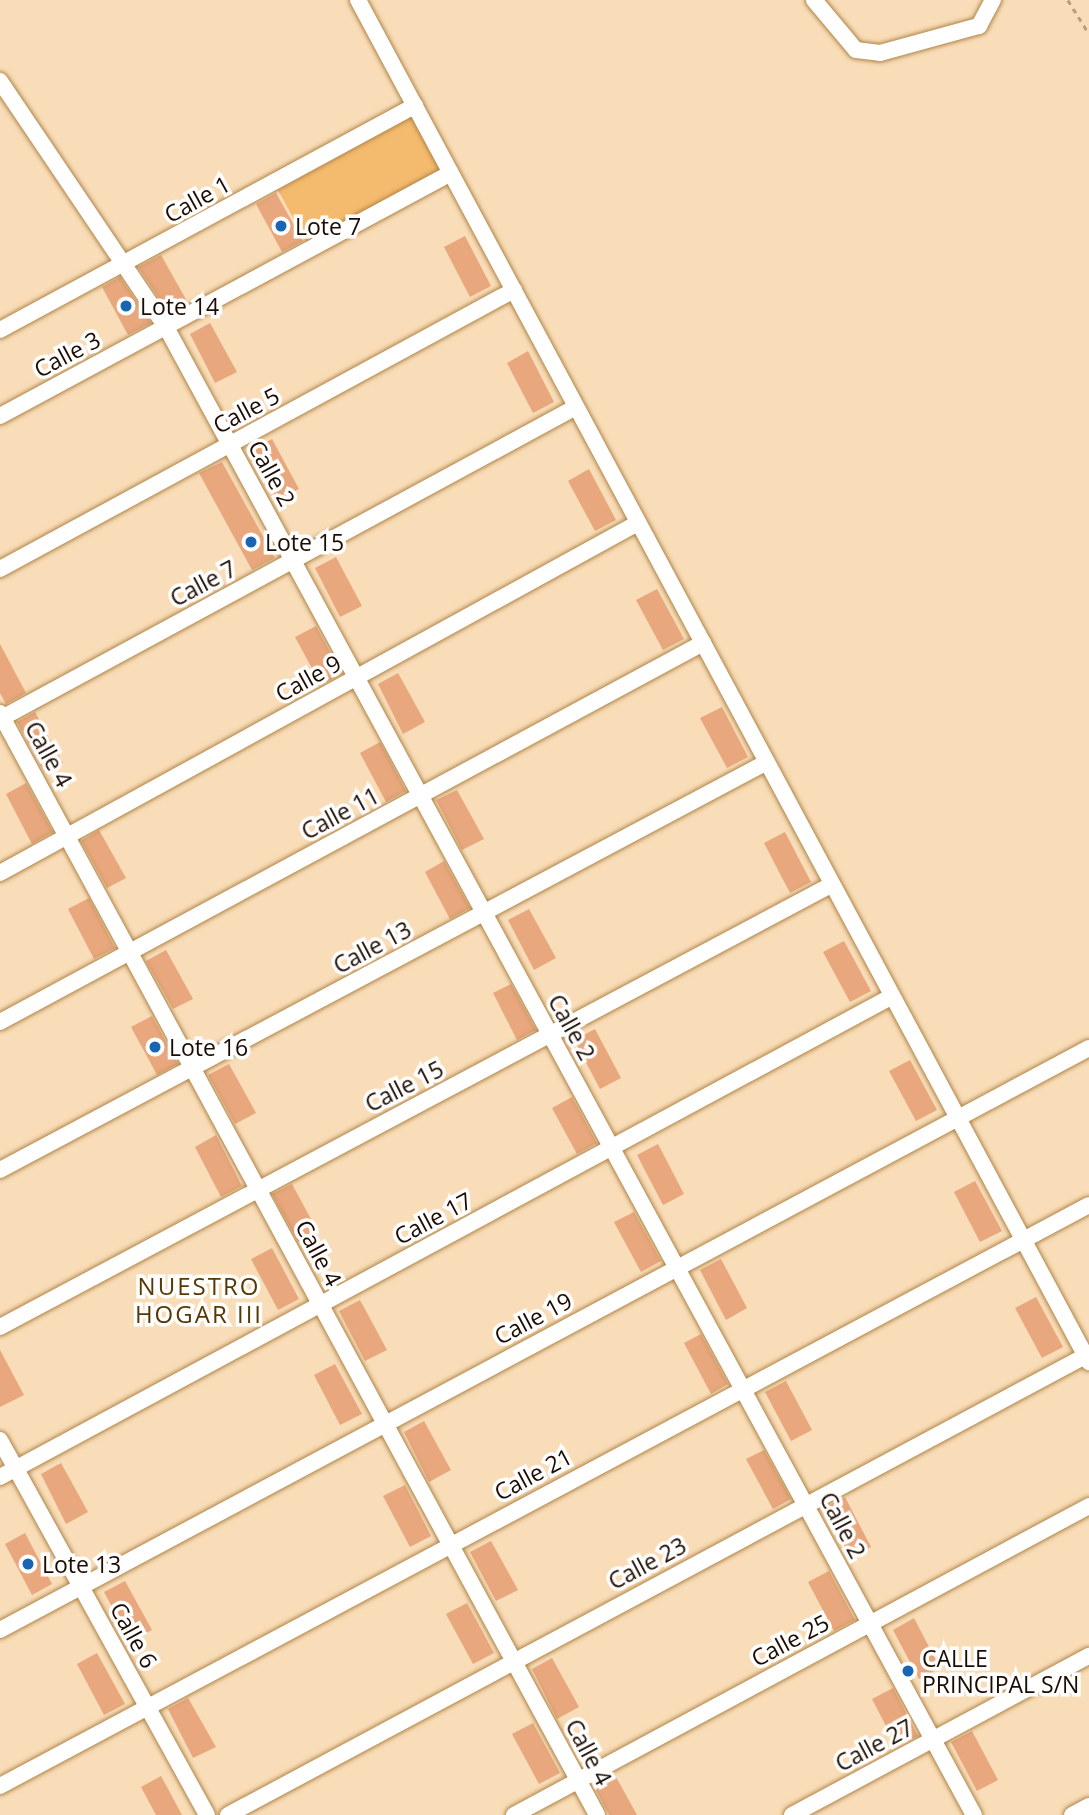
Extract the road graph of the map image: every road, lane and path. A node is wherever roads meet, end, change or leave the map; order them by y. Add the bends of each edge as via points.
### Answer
1 (358, 0) edge
2 (814, 0) edge
3 (992, 0) edge
4 (1068, 0) edge
5 (1089, 34) edge
6 (0, 81) edge
7 (415, 106) junction
8 (451, 173) junction
9 (128, 262) junction
10 (514, 290) junction
11 (166, 327) junction
12 (0, 330) edge
13 (576, 407) junction
14 (0, 416) edge
15 (230, 444) junction
16 (638, 523) junction
17 (293, 560) junction
18 (0, 569) edge
19 (703, 643) junction
20 (357, 678) junction
21 (1, 716) edge
22 (765, 764) junction
23 (421, 795) junction
24 (67, 836) junction
25 (0, 873) edge
26 (829, 886) junction
27 (485, 912) junction
28 (130, 952) junction
29 (889, 998) junction
30 (0, 1023) edge
31 (551, 1037) junction
32 (1089, 1048) edge
33 (192, 1068) junction
34 (960, 1118) junction
35 (612, 1147) junction
36 (0, 1170) edge
37 (257, 1186) junction
38 (1089, 1205) edge
39 (1023, 1237) junction
40 (677, 1266) junction
41 (321, 1304) junction
42 (0, 1327) edge
43 (1088, 1357) edge
44 (742, 1387) junction
45 (385, 1423) junction
46 (0, 1440) edge
47 (16, 1469) junction
48 (0, 1477) edge
49 (805, 1503) junction
50 (1089, 1506) edge
51 (450, 1544) junction
52 (81, 1586) junction
53 (870, 1623) junction
54 (0, 1630) edge
55 (1089, 1656) edge
56 (513, 1660) junction
57 (147, 1707) junction
58 (933, 1739) junction
59 (578, 1780) junction
60 (0, 1786) edge
61 (1089, 1806) edge
62 (207, 1815) edge
63 (228, 1815) edge
64 (513, 1815) edge
65 (597, 1815) edge
66 (793, 1815) edge
67 (974, 1815) edge
68 (1072, 1815) edge

1 - 7 street
2 - 3 street via 856,50 880,53 979,26
4 - 5 path
6 - 9 street, Calle 2
7 - 8 street
7 - 9 street, Calle 1
8 - 10 street
8 - 11 street, Calle 3
9 - 11 street, Calle 2
9 - 12 street, Calle 1
10 - 13 street
10 - 15 street, Calle 5
11 - 14 street, Calle 3
11 - 15 street, Calle 2
13 - 16 street
13 - 17 street, Calle 7
15 - 17 street, Calle 2
15 - 18 street, Calle 5
16 - 19 street
16 - 20 street, Calle 9
17 - 20 street, Calle 2
17 - 21 street, Calle 7
19 - 22 street
19 - 23 street, Calle 11
20 - 23 street, Calle 2
20 - 24 street, Calle 9
21 - 24 street, Calle 4
22 - 26 street
22 - 27 street, Calle 13
23 - 27 street, Calle 2
23 - 28 street, Calle 11
24 - 25 street, Calle 9
24 - 28 street, Calle 4
26 - 29 street
26 - 31 street, Calle 15
27 - 31 street, Calle 2
27 - 33 street, Calle 13
28 - 30 street, Calle 11
28 - 33 street, Calle 4
29 - 34 street
29 - 35 street, Calle 17
31 - 35 street, Calle 2
31 - 37 street, Calle 15
32 - 34 street, Calle 19
33 - 36 street, Calle 13
33 - 37 street, Calle 4
34 - 39 street
34 - 40 street, Calle 19
35 - 40 street, Calle 2
35 - 41 street, Calle 17
37 - 41 street, Calle 4
37 - 42 street, Calle 15
38 - 39 street, Calle 21
39 - 43 street
39 - 44 street, Calle 21
40 - 44 street, Calle 2
40 - 45 street, Calle 19
41 - 45 street, Calle 4
41 - 47 street, Calle 17
43 - 49 street, Calle 23
44 - 49 street, Calle 2
44 - 51 street, Calle 21
45 - 51 street, Calle 4
45 - 52 street, Calle 19
46 - 47 street, Calle 6
47 - 48 street, Calle 17
47 - 52 street, Calle 6
49 - 53 street, Calle 2
49 - 56 street, Calle 23
50 - 53 street, Calle 25
51 - 56 street, Calle 4
51 - 57 street, Calle 21
52 - 54 street, Calle 19
52 - 57 street, Calle 6
53 - 58 street, Calle 2
53 - 59 street, Calle 25
55 - 58 street, Calle 27
56 - 59 street, Calle 4
56 - 63 street, Calle 23
57 - 60 street, Calle 21
57 - 62 street, Calle 6
58 - 66 street, Calle 27
58 - 67 street, Calle 2
59 - 64 street, Calle 25
59 - 65 street, Calle 4
61 - 68 street

